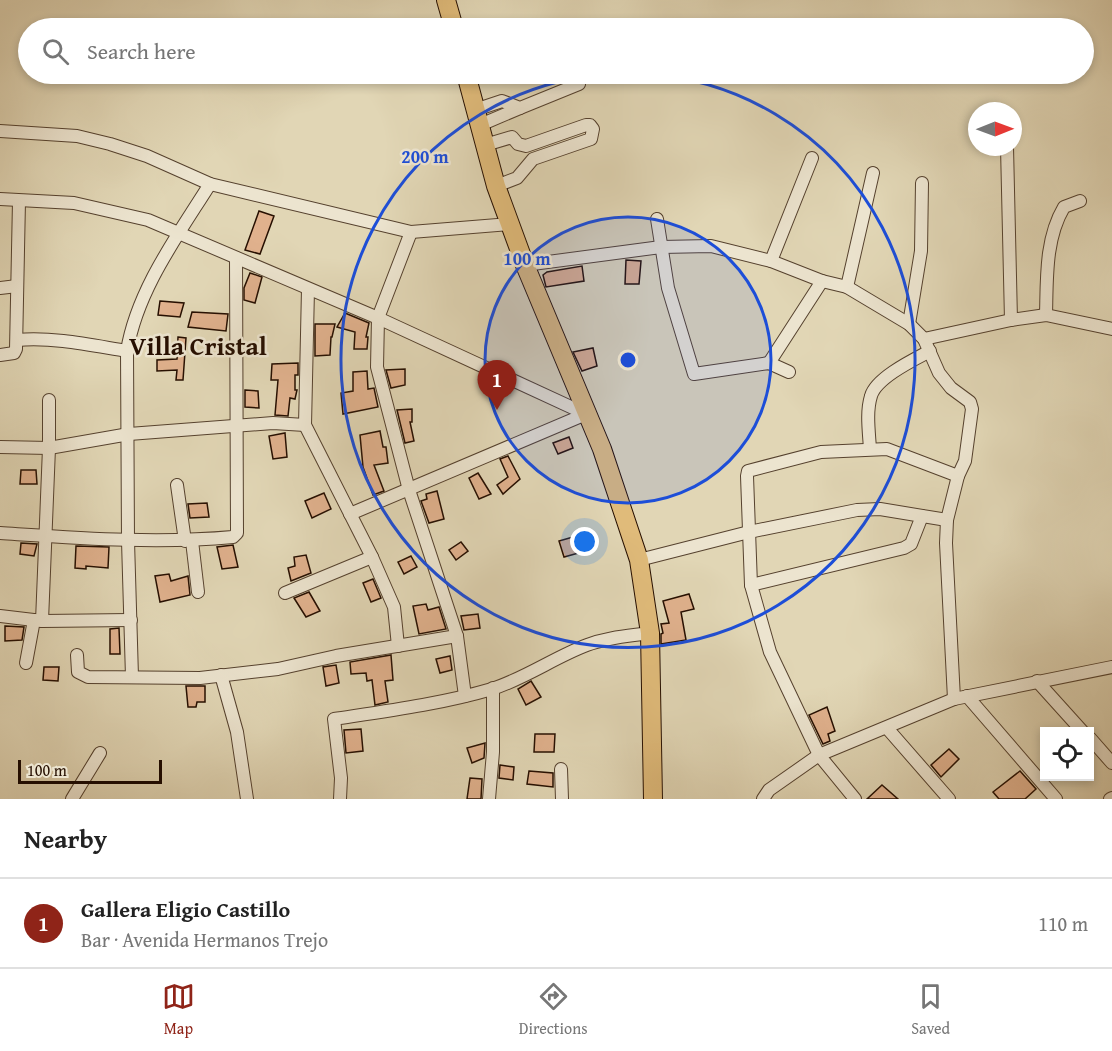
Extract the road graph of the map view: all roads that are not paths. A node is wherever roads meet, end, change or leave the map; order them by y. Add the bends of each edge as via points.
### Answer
1 (446, 0) edge
2 (451, 18) edge
3 (469, 84) edge
4 (579, 84) dead end
5 (478, 118) junction
6 (0, 131) edge
7 (531, 144) junction
8 (485, 145) junction
9 (1007, 156) edge
10 (812, 158) dead end
11 (533, 159) junction
12 (873, 173) dead end
13 (922, 183) dead end
14 (210, 184) junction
15 (496, 186) junction
16 (0, 199) edge
17 (19, 201) junction
18 (1080, 201) dead end
19 (657, 219) dead end
20 (510, 224) junction
21 (411, 232) junction
22 (178, 235) junction
23 (661, 247) junction
24 (236, 258) junction
25 (771, 261) junction
26 (525, 265) junction
27 (822, 281) junction
28 (17, 286) junction
29 (847, 287) junction
30 (0, 288) edge
31 (308, 289) junction
32 (1046, 315) junction
33 (378, 318) junction
34 (1011, 320) junction
35 (909, 324) junction
36 (1112, 329) edge
37 (924, 339) junction
38 (17, 340) junction
39 (127, 351) junction
40 (930, 351) junction
41 (0, 355) edge
42 (769, 363) junction
43 (789, 372) dead end
44 (49, 400) dead end
45 (586, 414) junction
46 (305, 425) junction
47 (235, 426) junction
48 (129, 434) junction
49 (0, 447) edge
50 (49, 448) junction
51 (870, 448) junction
52 (958, 477) junction
53 (177, 485) dead end
54 (409, 490) junction
55 (350, 514) junction
56 (922, 516) junction
57 (946, 520) junction
58 (749, 532) junction
59 (0, 533) edge
60 (45, 536) junction
61 (128, 541) junction
62 (188, 541) junction
63 (372, 557) junction
64 (639, 560) junction
65 (751, 585) junction
66 (198, 592) dead end
67 (285, 593) dead end
68 (0, 616) edge
69 (131, 620) junction
70 (38, 621) junction
71 (650, 633) junction
72 (457, 636) junction
73 (398, 646) junction
74 (77, 655) dead end
75 (26, 663) dead end
76 (1112, 667) edge
77 (221, 675) junction
78 (132, 677) junction
79 (1037, 681) junction
80 (493, 688) junction
81 (465, 696) junction
82 (960, 697) junction
83 (1078, 727) edge
84 (887, 728) junction
85 (1094, 743) edge
86 (99, 753) dead end
87 (819, 755) junction
88 (1112, 763) edge
89 (561, 769) dead end
90 (72, 799) edge
91 (247, 799) edge
92 (339, 799) edge
93 (489, 799) edge
94 (562, 799) edge
95 (653, 799) edge
96 (763, 799) edge
97 (855, 799) edge
98 (949, 799) edge
99 (1056, 799) edge

1 - 2 main road
3 - 5 main road
4 - 5 street via 520,108 502,101
5 - 8 main road
6 - 14 street via 77,136 110,144
7 - 8 street via 518,144 512,137
7 - 11 street
7 - 11 street via 586,125 593,129 591,139
8 - 15 main road
9 - 34 street
10 - 25 street
11 - 15 street via 517,178
12 - 29 street
13 - 35 street via 921,251
14 - 21 street
14 - 22 street
15 - 20 main road
16 - 17 street
17 - 22 street via 74,203 148,220
17 - 28 street
18 - 32 street via 1064,207 1055,230 1047,261
19 - 23 street
20 - 21 street
20 - 26 main road
21 - 33 street
22 - 24 street
22 - 39 street via 153,279 131,330
23 - 25 street via 711,246
23 - 26 street
23 - 42 street via 668,288 694,374
24 - 31 street
24 - 47 street
25 - 27 street
26 - 45 main road
27 - 29 street
27 - 42 street
28 - 30 street
28 - 38 street
29 - 35 street
31 - 33 street
31 - 46 street
32 - 34 street
32 - 36 street
33 - 45 street
33 - 54 street via 377,367
34 - 37 street
35 - 37 street
37 - 40 street
38 - 39 street via 62,340
38 - 41 street via 14,353
39 - 48 street
40 - 51 street via 879,382 871,394
40 - 52 street via 939,373 970,402 972,409 965,461
42 - 43 street
44 - 50 street
45 - 54 street
45 - 64 main road
46 - 47 street
46 - 55 street
47 - 48 street
47 - 62 street via 237,533 233,537
48 - 50 street
48 - 61 street
49 - 50 street
50 - 60 street
51 - 52 street via 887,449
51 - 58 street via 821,452 751,469 747,476
52 - 57 street
53 - 62 street
54 - 55 street
54 - 72 street
55 - 63 street
56 - 57 street
56 - 58 street via 880,509 857,510
56 - 65 street via 911,544 904,548
57 - 82 street
58 - 64 street
58 - 65 street
59 - 60 street
60 - 61 street
60 - 70 street
61 - 62 street
61 - 69 street
62 - 66 street
63 - 67 street
63 - 73 street via 394,607
64 - 71 main road
65 - 87 street via 770,652
68 - 70 street
69 - 70 street
69 - 78 street
70 - 75 street
71 - 80 street via 587,645
71 - 95 main road
72 - 73 street
72 - 81 street
73 - 77 street via 278,669
74 - 78 street via 78,672 88,677
76 - 79 street
77 - 78 street
77 - 91 street via 237,732
79 - 82 street
79 - 83 street
80 - 81 street
80 - 93 street
81 - 92 street via 334,719
82 - 84 street
82 - 99 street
84 - 87 street
84 - 98 street
85 - 88 street
86 - 90 street
87 - 96 street via 769,790
87 - 97 street
89 - 94 street

